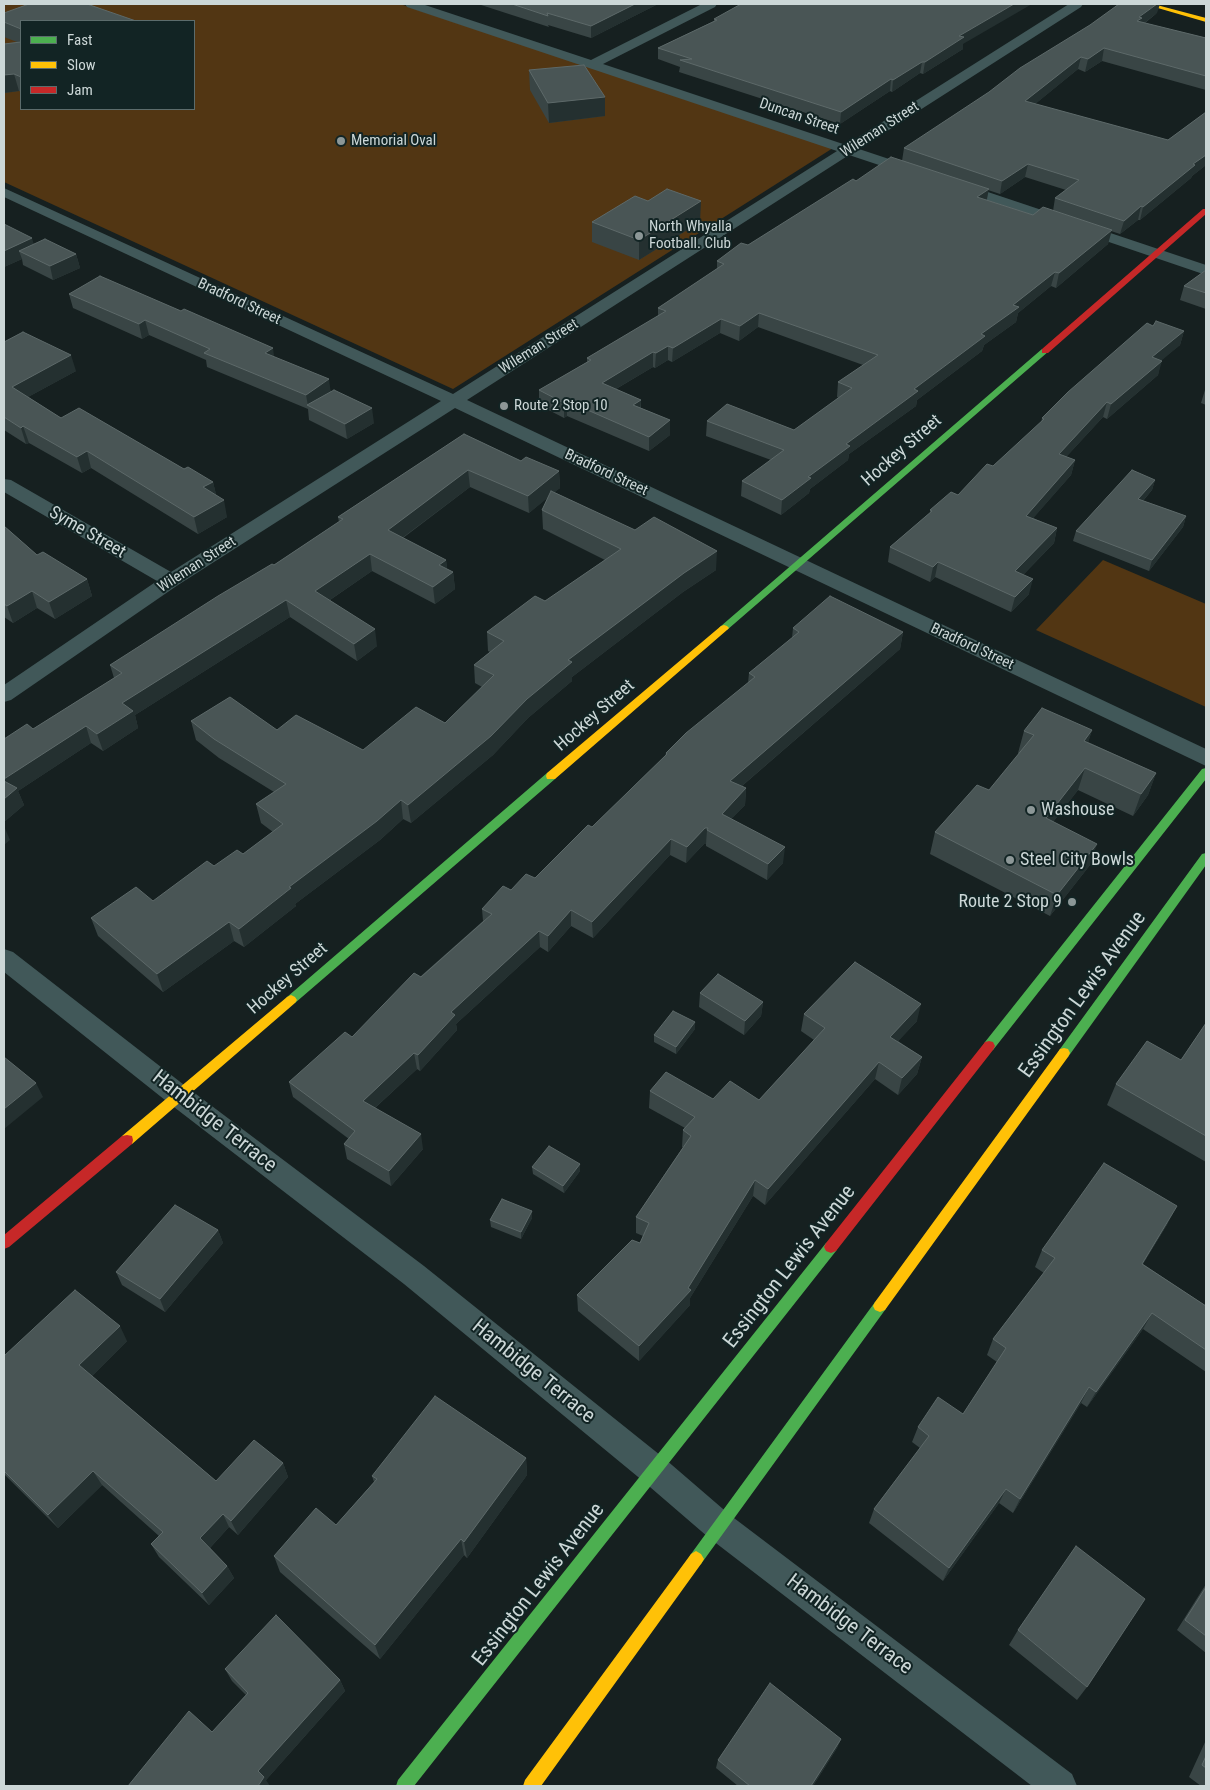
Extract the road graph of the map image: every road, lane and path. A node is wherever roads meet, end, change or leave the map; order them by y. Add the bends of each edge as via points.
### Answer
1 (411, 4) edge
2 (711, 4) edge
3 (1077, 4) edge
4 (1147, 4) edge
5 (1206, 20) edge
6 (593, 64) junction
7 (848, 151) junction
8 (923, 175) edge
9 (942, 181) edge
10 (4, 192) edge
11 (1206, 211) edge
12 (1157, 253) junction
13 (1206, 270) edge
14 (454, 401) junction
15 (4, 484) edge
16 (799, 564) junction
17 (171, 581) junction
18 (4, 695) edge
19 (1206, 758) edge
20 (1206, 772) edge
21 (1206, 857) edge
22 (4, 959) edge
23 (179, 1096) junction
24 (4, 1243) edge
25 (654, 1470) junction
26 (719, 1526) junction
27 (404, 1786) edge
28 (531, 1786) edge
29 (1060, 1786) edge

1 - 6 street, Duncan Street
2 - 6 street
3 - 7 street, Wileman Street
4 - 5 street
6 - 7 street, Duncan Street
7 - 8 street, Duncan Street
7 - 14 street, Wileman Street
9 - 12 street
10 - 14 street, Bradford Street
11 - 12 street, Hockey Street
12 - 13 street
12 - 16 street, Hockey Street
14 - 16 street, Bradford Street
14 - 17 street, Wileman Street
15 - 17 street, Syme Street
16 - 19 street, Bradford Street
16 - 23 street, Hockey Street
17 - 18 street, Wileman Street
20 - 25 street, Essington Lewis Avenue
21 - 26 street, Essington Lewis Avenue
22 - 23 street, Hambidge Terrace
23 - 24 street, Hockey Street
23 - 25 street, Hambidge Terrace via 414,1275
25 - 26 street, Hambidge Terrace
25 - 27 street, Essington Lewis Avenue
26 - 28 street, Essington Lewis Avenue
26 - 29 street, Hambidge Terrace

